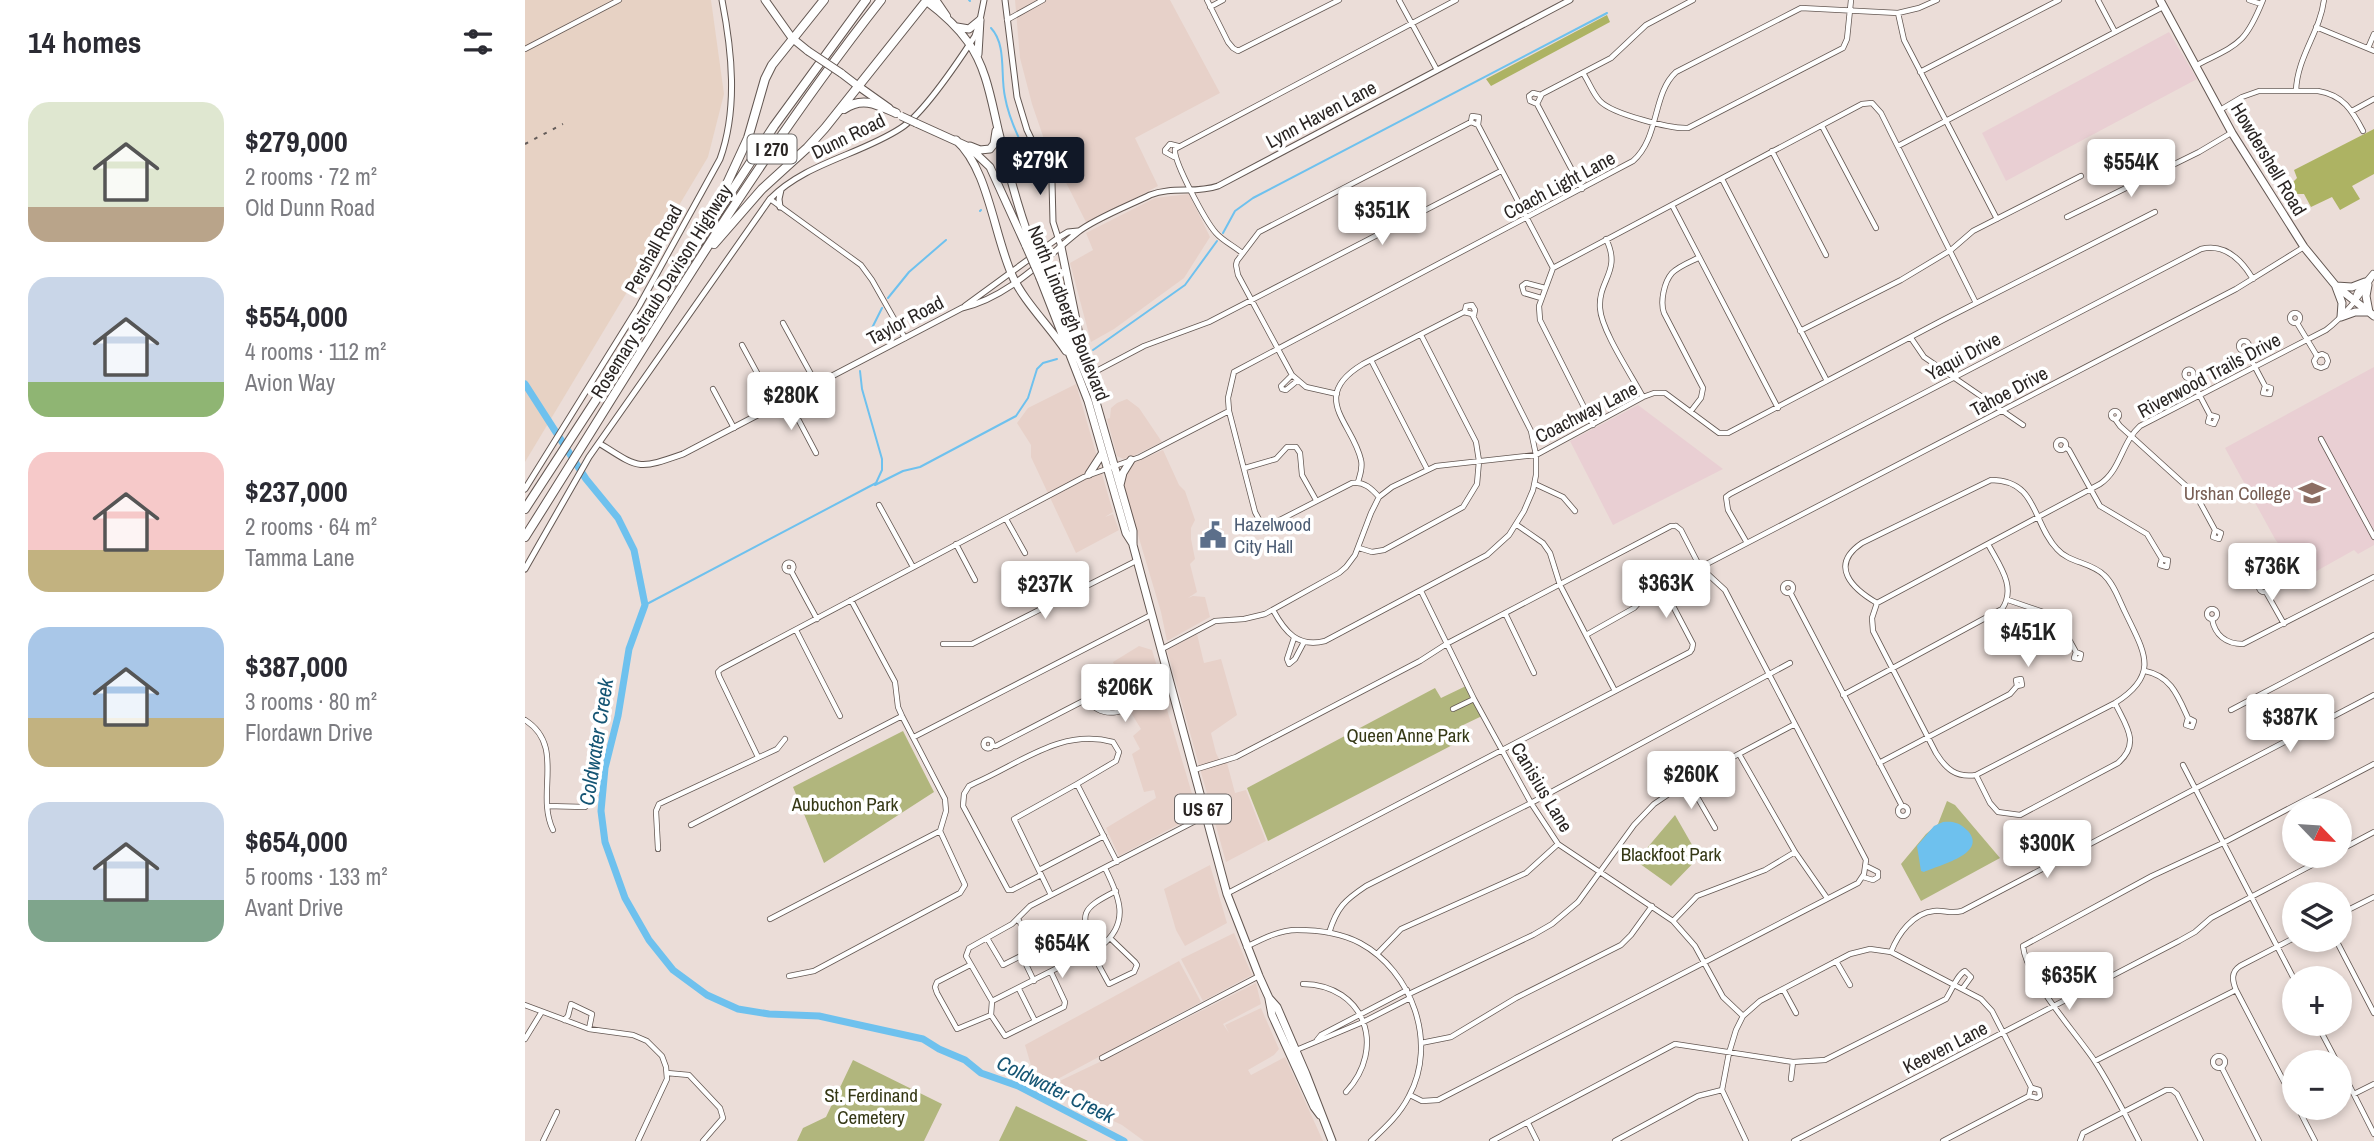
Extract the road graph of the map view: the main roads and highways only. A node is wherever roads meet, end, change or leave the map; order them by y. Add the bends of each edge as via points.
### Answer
1 (765, 0) edge
2 (824, 0) edge
3 (866, 0) edge
4 (881, 0) edge
5 (930, 0) edge
6 (2162, 3) edge
7 (946, 16) junction
8 (957, 27) junction
9 (792, 38) junction
10 (978, 60) junction
11 (858, 86) junction
12 (899, 114) junction
13 (997, 125) junction
14 (825, 128) junction
15 (956, 140) junction
16 (707, 228) junction
17 (1029, 245) junction
18 (1061, 247) road end
19 (694, 268) junction
20 (1042, 276) junction
21 (2336, 286) junction
22 (2372, 314) edge
23 (1075, 366) junction
24 (1087, 376) junction
25 (1102, 453) junction
26 (1131, 460) road end
27 (1110, 466) junction
28 (1089, 474) road end
29 (1119, 486) junction
30 (525, 509) edge
31 (525, 537) edge
32 (1133, 545) junction
33 (1332, 1141) edge

1 - 9 main road, North Lindbergh Boulevard / US 67
2 - 9 highway
3 - 16 highway, Rosemary Straub Davison Highway / I 270 via 795,95
4 - 19 highway, Rosemary Straub Davison Highway / I 270 via 783,132
5 - 7 highway
5 - 7 main road, North Lindbergh Boulevard / US 67
5 - 11 highway
6 - 21 main road, Howdershell Road via 2232,133 2304,247
7 - 8 main road, North Lindbergh Boulevard / US 67
8 - 10 main road, North Lindbergh Boulevard / US 67
8 - 10 main road via 969,29 981,20
9 - 11 main road, North Lindbergh Boulevard / US 67, bridge
9 - 16 highway via 765,79 748,138
10 - 13 main road, North Lindbergh Boulevard / US 67
11 - 12 main road, North Lindbergh Boulevard / US 67
11 - 14 highway
12 - 14 highway via 872,103 857,103
12 - 15 main road, North Lindbergh Boulevard / US 67, bridge
13 - 15 main road via 990,149 980,150
13 - 17 main road, North Lindbergh Boulevard / US 67
14 - 19 highway via 762,189
15 - 17 main road, North Lindbergh Boulevard / US 67 via 990,167
15 - 23 main road via 975,166 1015,282
16 - 30 highway, Rosemary Straub Davison Highway / I 270 via 569,430
17 - 20 main road, North Lindbergh Boulevard / US 67, bridge
18 - 24 main road
19 - 31 highway, Rosemary Straub Davison Highway / I 270
20 - 23 main road, North Lindbergh Boulevard / US 67
20 - 24 main road, North Lindbergh Boulevard / US 67
21 - 22 main road, Howdershell Road
21 - 22 main road via 2366,283
21 - 22 main road via 2341,317 2355,312
23 - 25 main road, North Lindbergh Boulevard / US 67
24 - 27 main road, North Lindbergh Boulevard / US 67
25 - 27 main road, North Lindbergh Boulevard / US 67
25 - 28 main road
26 - 29 main road
27 - 29 main road, North Lindbergh Boulevard / US 67
27 - 32 main road, North Lindbergh Boulevard / US 67
29 - 32 main road, North Lindbergh Boulevard / US 67
32 - 33 main road, North Lindbergh Boulevard / US 67 via 1227,894

